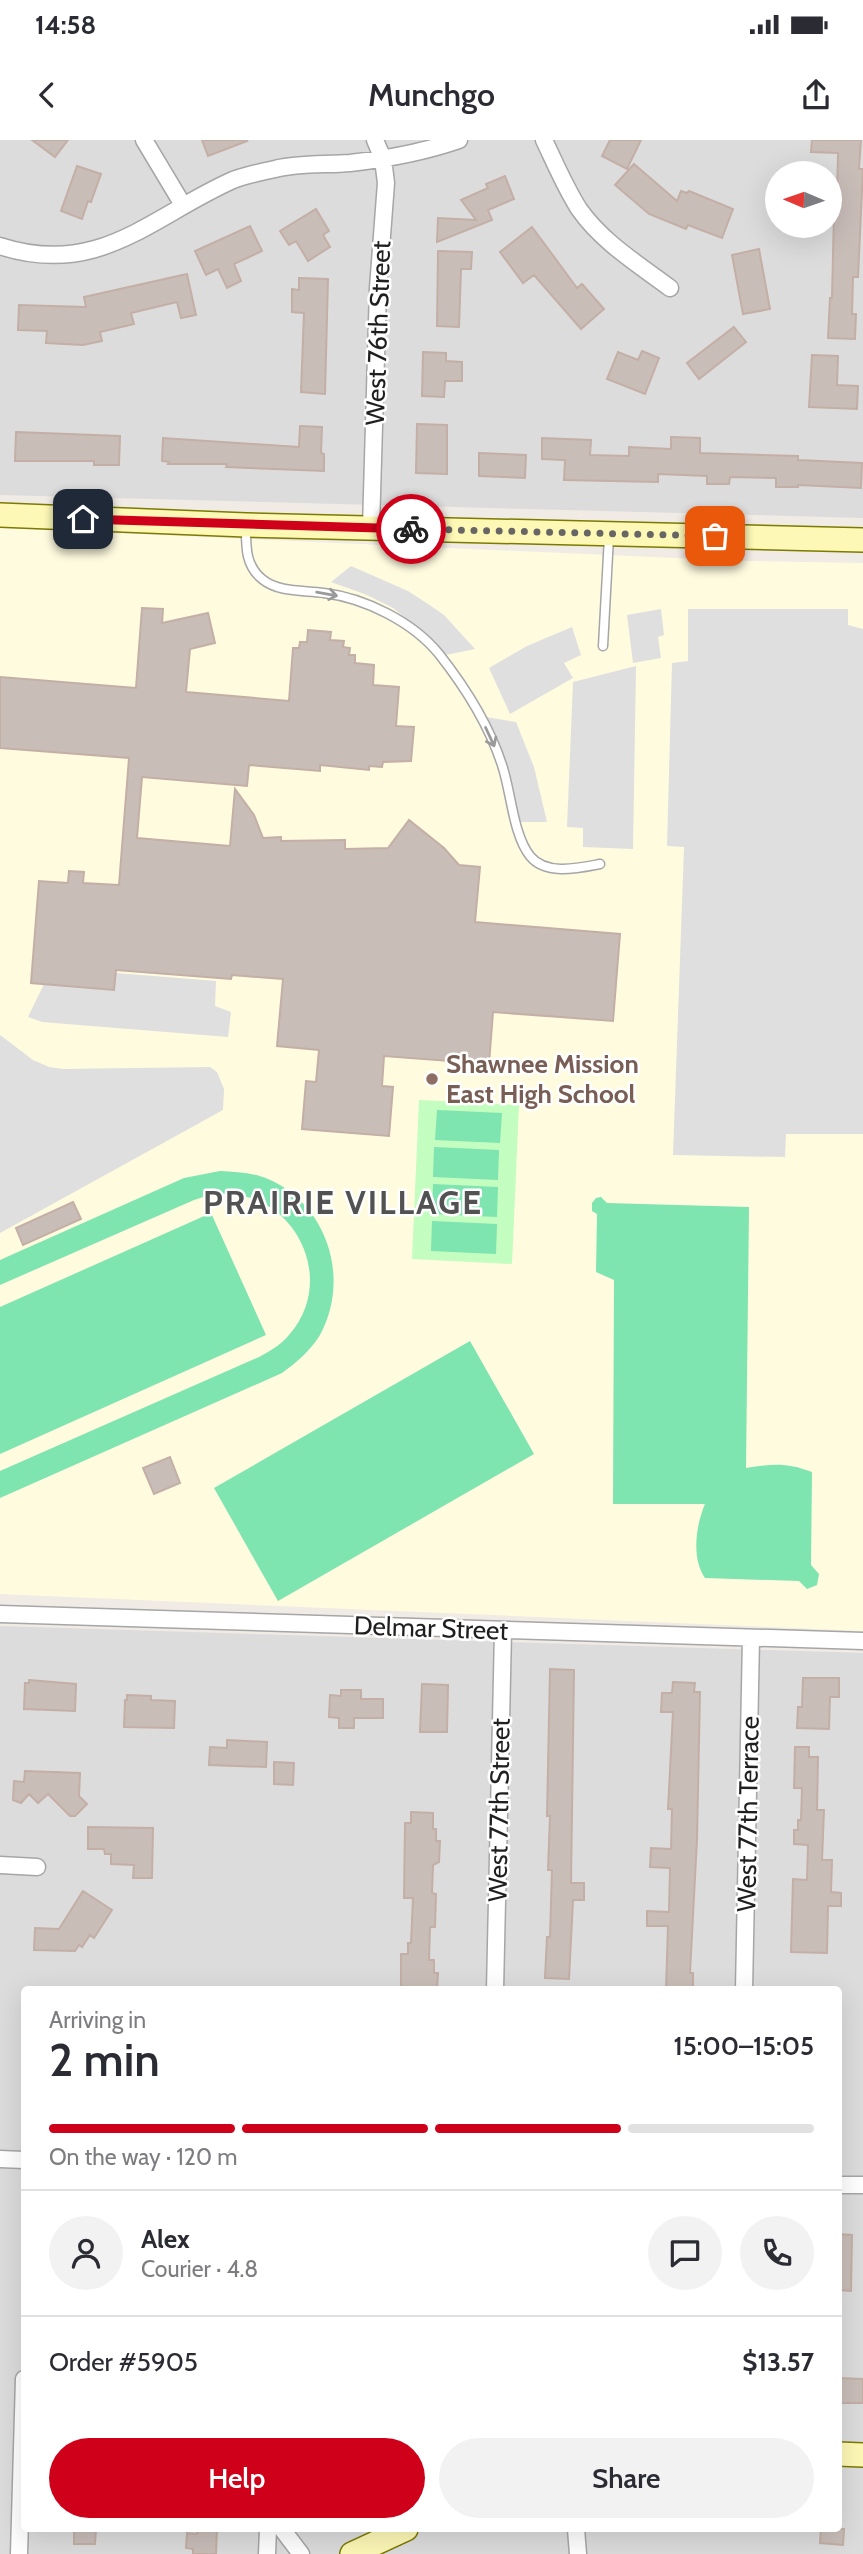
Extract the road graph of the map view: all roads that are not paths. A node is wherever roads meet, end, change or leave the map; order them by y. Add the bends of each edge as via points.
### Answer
1 (144, 140) edge
2 (375, 140) edge
3 (460, 140) edge
4 (544, 140) edge
5 (383, 159) junction
6 (183, 205) junction
7 (0, 246) edge
8 (670, 288) dead end
9 (0, 515) edge
10 (246, 525) junction
11 (370, 528) junction
12 (610, 534) junction
13 (863, 540) edge
14 (603, 646) dead end
15 (600, 864) dead end
16 (0, 1614) edge
17 (503, 1631) junction
18 (751, 1638) junction
19 (863, 1641) edge
20 (0, 1865) edge
21 (37, 1867) dead end
22 (495, 1986) edge
23 (744, 1986) edge
24 (0, 2160) edge
25 (21, 2160) edge
26 (842, 2185) edge
27 (863, 2185) edge
28 (842, 2454) edge
29 (863, 2455) edge
30 (21, 2484) edge
31 (268, 2532) edge
32 (284, 2532) edge
33 (400, 2532) edge
34 (574, 2532) edge
35 (19, 2554) edge
36 (267, 2554) edge
37 (301, 2554) edge
38 (352, 2554) edge
39 (578, 2554) edge

1 - 6 street
2 - 5 street, West 76th Street
3 - 5 street
4 - 8 street via 590,222
5 - 6 street via 279,168 236,179
5 - 11 street, West 76th Street via 386,203 378,288
6 - 7 street via 119,242 80,254 45,256
9 - 10 main road
10 - 11 main road
10 -> 15 lane via 246,556 261,579 278,588 327,593 384,612 437,651 491,737 530,857 558,869
11 - 12 main road
12 - 13 main road
12 - 14 lane
16 - 17 street, Delmar Street
17 - 18 street, Delmar Street
17 - 22 street, West 77th Street
18 - 19 street, Delmar Street
18 - 23 street, West 77th Terrace
20 - 21 street
24 - 25 street
26 - 27 street
28 - 29 main road
30 - 35 street
31 - 36 street
32 - 37 street
33 - 38 main road
34 - 39 street

